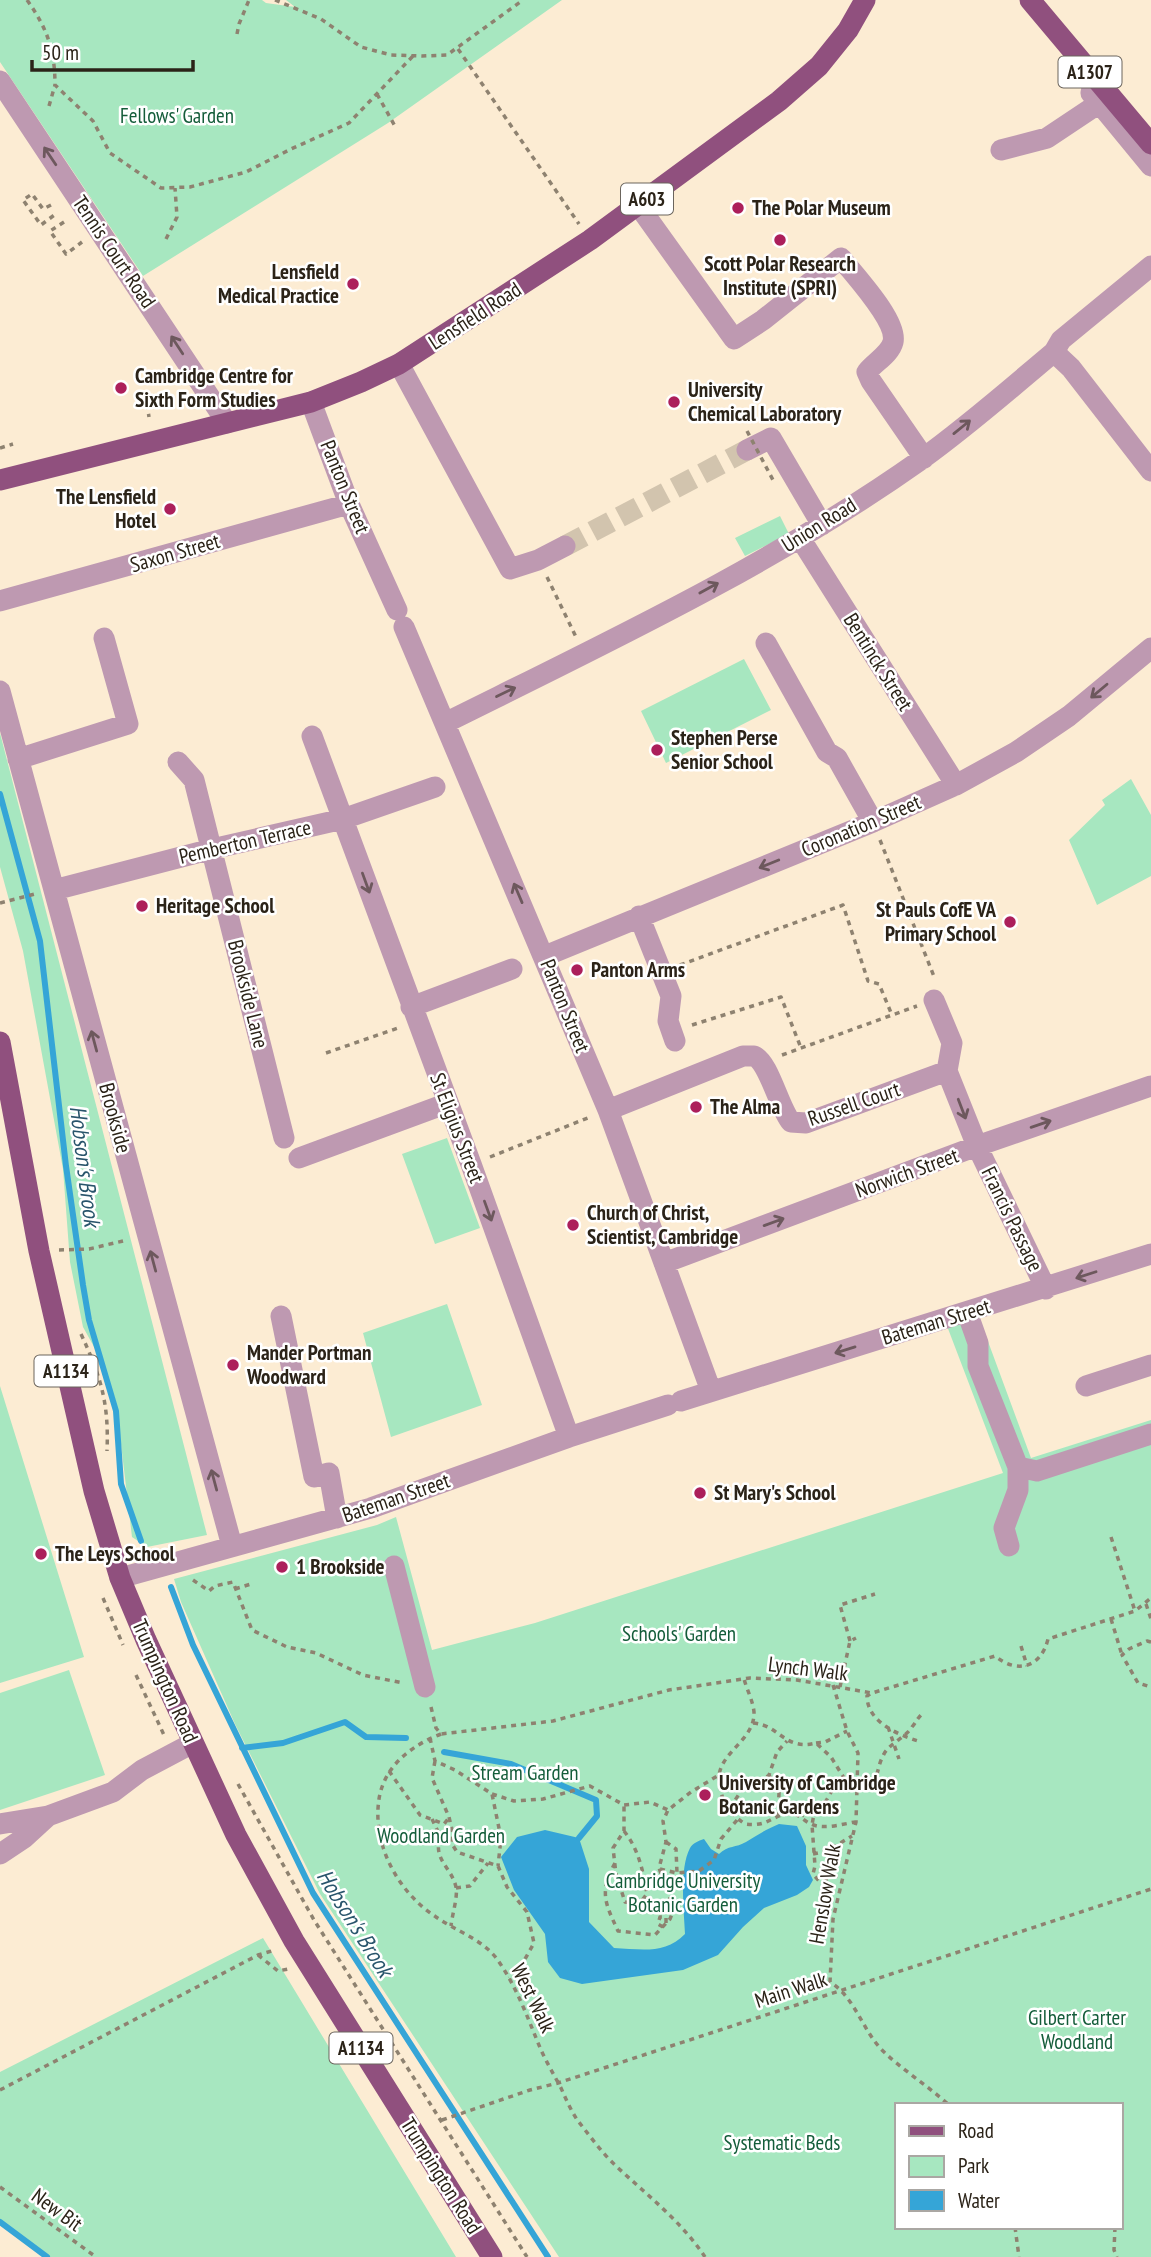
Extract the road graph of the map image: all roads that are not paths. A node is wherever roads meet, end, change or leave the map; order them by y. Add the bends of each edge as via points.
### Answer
1 (864, 0) edge
2 (1030, 0) edge
3 (0, 82) edge
4 (1104, 100) junction
5 (1151, 144) edge
6 (1001, 150) dead end
7 (1151, 166) edge
8 (638, 205) junction
9 (1151, 266) edge
10 (1054, 352) junction
11 (400, 363) junction
12 (311, 402) junction
13 (227, 423) junction
14 (747, 441) tunnel mouth
15 (924, 458) junction
16 (1151, 471) edge
17 (0, 480) edge
18 (349, 504) junction
19 (822, 525) junction
20 (800, 538) junction
21 (565, 546) tunnel mouth
22 (0, 601) edge
23 (104, 638) dead end
24 (766, 643) dead end
25 (1151, 648) edge
26 (0, 691) edge
27 (445, 723) junction
28 (312, 736) dead end
29 (19, 759) junction
30 (178, 762) dead end
31 (956, 785) junction
32 (435, 787) dead end
33 (343, 819) junction
34 (873, 822) junction
35 (212, 849) junction
36 (45, 891) junction
37 (639, 916) junction
38 (545, 956) junction
39 (512, 969) dead end
40 (934, 1000) road end
41 (414, 1014) junction
42 (673, 1036) road end
43 (0, 1042) edge
44 (947, 1072) junction
45 (1151, 1086) edge
46 (448, 1103) junction
47 (608, 1110) junction
48 (284, 1138) dead end
49 (977, 1146) junction
50 (299, 1158) dead end
51 (1151, 1254) edge
52 (664, 1263) junction
53 (1046, 1289) junction
54 (967, 1312) junction
55 (281, 1316) dead end
56 (1151, 1365) edge
57 (1086, 1386) dead end
58 (711, 1391) junction
59 (1151, 1434) edge
60 (569, 1437) junction
61 (1018, 1467) junction
62 (337, 1518) junction
63 (232, 1546) junction
64 (1009, 1546) dead end
65 (394, 1566) dead end
66 (120, 1577) junction
67 (425, 1687) road end
68 (193, 1743) junction
69 (48, 1816) junction
70 (0, 1824) edge
71 (0, 1854) edge
72 (492, 2257) edge

1 - 8 main road, Lensfield Road / A603 via 848,30 809,75
2 - 4 main road, A1307 via 1094,77
13 -> 3 street, Tennis Court Road
4 - 5 main road, A1307
4 - 6 street via 1047,138
4 - 7 street
8 - 11 main road, Lensfield Road / A603
8 - 15 street via 734,338 841,258 892,330 894,341 889,350 867,372
9 - 10 street, Union Road via 1061,340
15 -> 10 street, Union Road
10 - 16 street
11 - 12 main road, Lensfield Road / A603
11 - 21 street via 510,569
12 - 13 main road, Lensfield Road / A603
12 - 18 street, Panton Street
13 - 17 main road, Lensfield Road / A603
14 - 19 street via 771,438
15 - 19 street, Union Road
18 - 22 street, Saxon Street
18 - 27 street, Panton Street
19 - 20 street, Union Road
27 -> 20 street, Union Road
20 - 31 street, Bentinck Street
23 - 29 street via 128,724
24 - 34 street via 827,752 837,758
25 -> 31 street, Coronation Street via 1069,716
26 - 29 street, Brookside
38 -> 27 street, Panton Street
28 - 33 street, St Eligius Street
29 - 36 street, Brookside
30 - 35 street, Brookside Lane via 194,780
31 - 34 street, Coronation Street
32 - 33 street, Pemberton Terrace
33 - 35 street, Pemberton Terrace
33 -> 41 street, St Eligius Street
34 -> 37 street, Coronation Street
35 - 36 street, Pemberton Terrace
35 - 48 street, Brookside Lane
63 -> 36 street, Brookside
37 - 38 street, Coronation Street
37 - 42 street via 671,996 668,1021
38 - 47 street, Panton Street
39 - 41 street
40 - 44 street via 952,1044
41 - 46 street, St Eligius Street
43 - 66 main road, Trumpington Road / A1134 via 38,1251 94,1491
44 - 47 street, Russell Court via 806,1123 791,1122 783,1114 762,1062 743,1056
44 -> 49 street, Francis Passage
49 -> 45 street, Norwich Street
46 - 50 street
46 -> 60 street, St Eligius Street
47 - 52 street, Panton Street
52 -> 49 street, Norwich Street
49 - 53 street, Francis Passage
51 -> 53 street, Bateman Street
52 - 58 street, Panton Street
53 - 54 street, Bateman Street
54 -> 58 street, Bateman Street
54 - 61 street via 978,1343 978,1366
55 - 62 street via 314,1477 329,1473
56 - 57 street
58 - 60 street, Bateman Street
59 - 61 street via 1037,1471
60 - 62 street, Bateman Street via 374,1516
61 - 64 street via 1018,1490 1004,1528
62 - 63 street, Bateman Street
63 - 66 street, Bateman Street
65 - 67 street
66 - 68 main road, Trumpington Road / A1134
68 - 69 street via 142,1770 113,1792
68 - 72 main road, Trumpington Road / A1134 via 236,1835 294,1941
69 - 70 street
69 - 71 street

